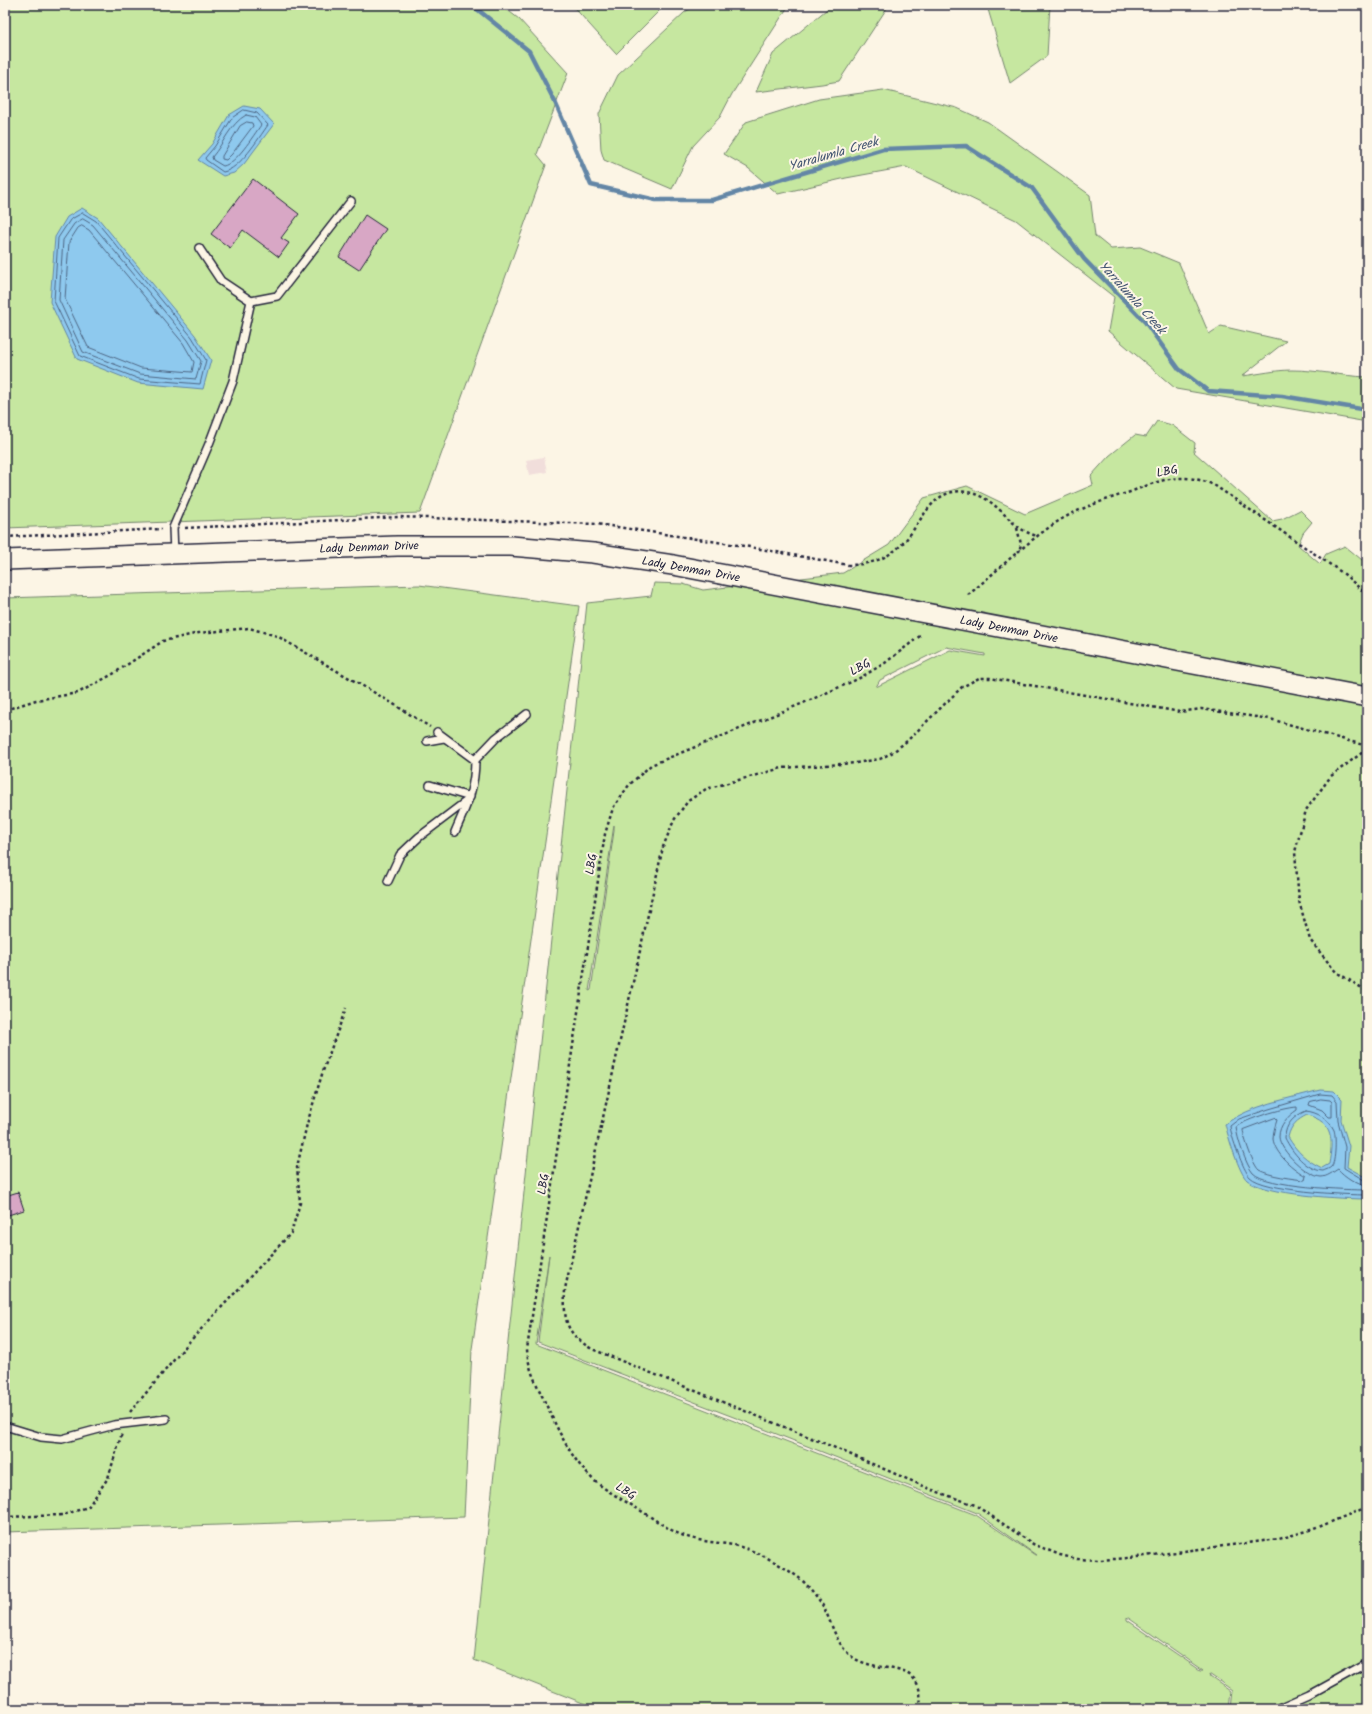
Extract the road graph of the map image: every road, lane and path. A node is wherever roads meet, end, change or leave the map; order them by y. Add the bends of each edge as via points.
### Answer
1 (351, 201) dead end
2 (199, 248) dead end
3 (251, 301) junction
4 (174, 528) junction
5 (1017, 528) junction
6 (1038, 536) junction
7 (5, 537) edge
8 (1019, 552) junction
9 (174, 554) junction
10 (5, 560) edge
11 (968, 595) dead end
12 (1367, 596) edge
13 (920, 636) dead end
14 (1367, 697) edge
15 (5, 710) edge
16 (527, 714) dead end
17 (437, 732) joint
18 (444, 738) junction
19 (427, 741) dead end
20 (1367, 746) edge
21 (1367, 749) edge
22 (475, 760) junction
23 (430, 785) dead end
24 (470, 798) junction
25 (455, 832) dead end
26 (388, 881) dead end
27 (1367, 991) edge
28 (346, 1008) dead end
29 (166, 1419) dead end
30 (125, 1424) junction
31 (5, 1426) edge
32 (1367, 1507) edge
33 (5, 1518) edge
34 (1367, 1663) edge
35 (920, 1709) edge
36 (1277, 1709) edge

1 - 3 lane via 277,296
2 - 3 lane via 222,281
3 - 4 lane via 233,381
4 - 5 path via 398,517 597,524 848,565 872,563 893,552 910,534 932,502 949,493 962,491 980,496 1000,508
4 - 7 path
4 - 9 lane
5 - 6 path
5 - 8 path via 1021,544
6 - 8 path, LBG
6 - 12 path, LBG via 1083,508 1161,480 1194,478 1214,485 1318,555 1344,574
8 - 11 path, LBG
9 - 10 street, Lady Denman Drive
9 - 14 street, Lady Denman Drive via 396,546 511,546 593,553 673,564
13 - 35 path, LBG via 885,663 858,679 651,765 629,785 613,808 605,834 528,1354 531,1371 573,1456 598,1484 682,1536 753,1552 772,1560 799,1577 823,1606 835,1634 850,1656 863,1663 905,1672 918,1684
15 - 17 path via 36,700 78,693 164,641 199,633 249,628 277,636
16 - 22 lane via 496,738
17 - 18 lane
18 - 19 lane
18 - 22 lane
20 - 32 path via 1270,719 1201,709 1180,712 979,678 962,687 907,741 880,759 782,768 706,789 688,801 674,820 663,847 565,1289 564,1305 565,1320 570,1331 580,1342 592,1349 935,1491 975,1505 1033,1544 1060,1555 1100,1560 1272,1540 1314,1529
21 - 27 path via 1331,776 1306,810 1295,852 1299,901 1310,940 1336,972
22 - 24 lane via 475,777
23 - 24 lane
24 - 25 lane
24 - 26 lane via 400,855
28 - 30 path via 307,1124 297,1167 300,1203 291,1233 190,1341 128,1414
29 - 30 lane
30 - 31 lane via 101,1428 62,1440 41,1437
30 - 33 path via 108,1478 88,1507 63,1515
34 - 36 lane via 1309,1695

